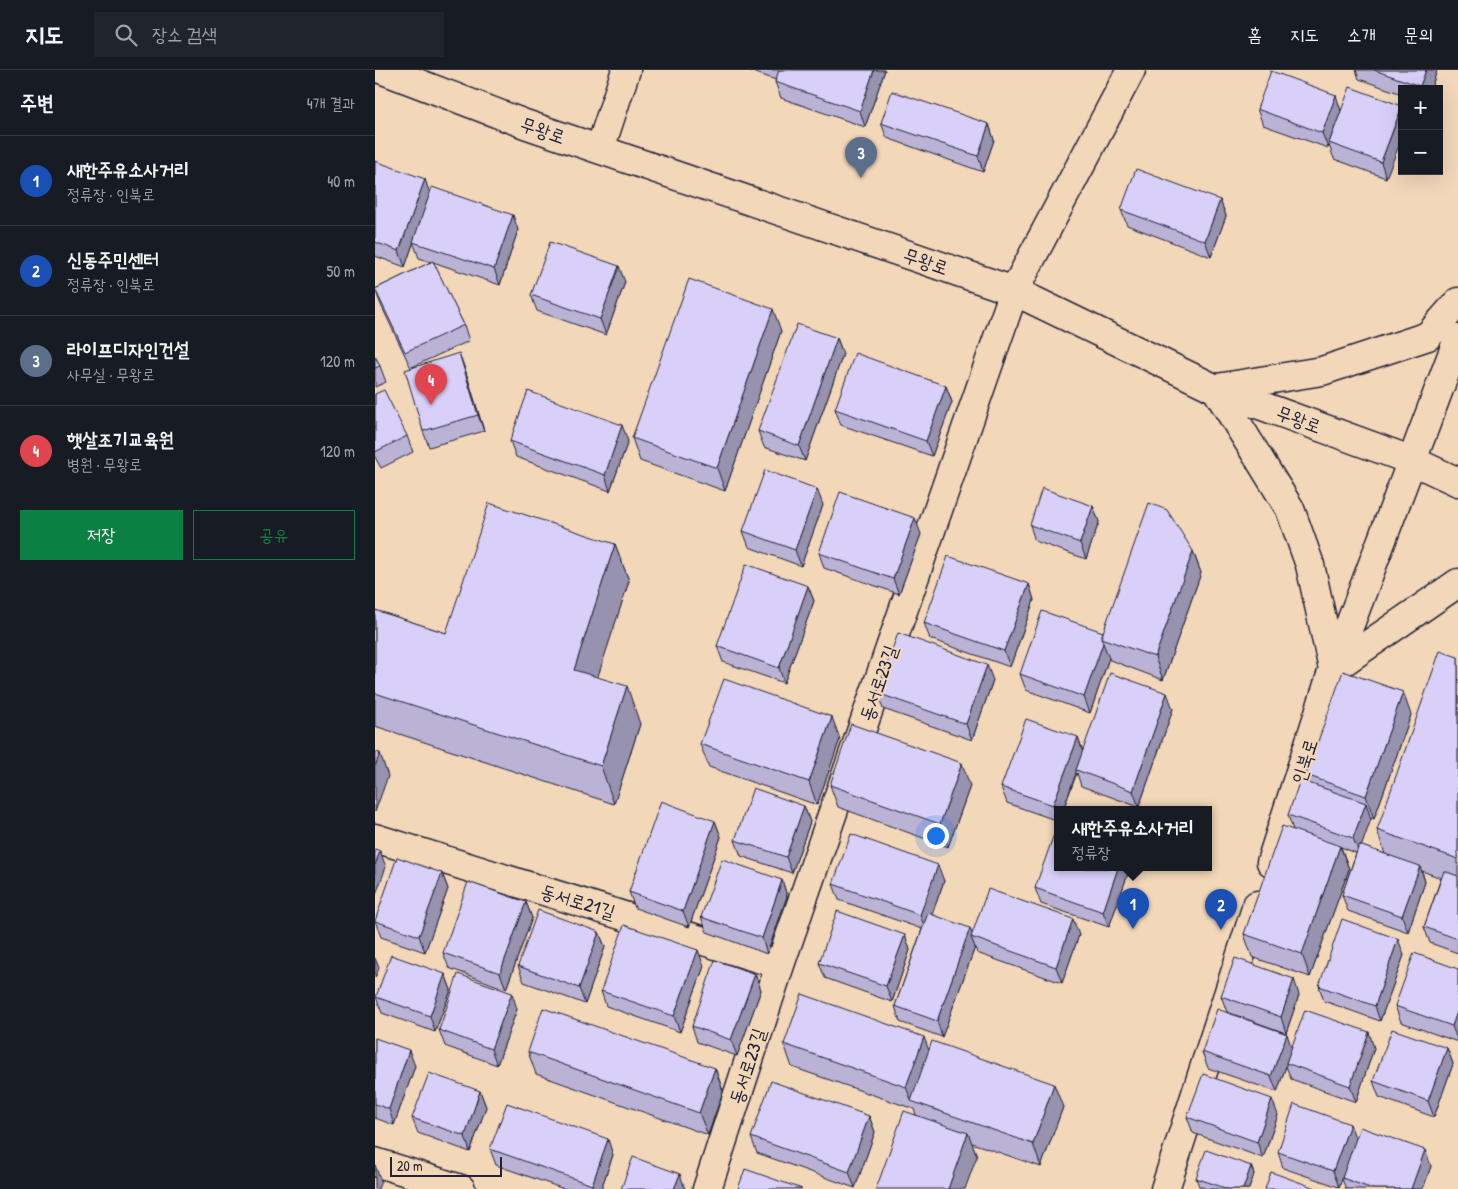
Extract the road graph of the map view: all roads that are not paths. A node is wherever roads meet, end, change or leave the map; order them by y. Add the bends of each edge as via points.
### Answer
1 (383, 70) edge
2 (626, 70) edge
3 (1131, 70) edge
4 (600, 149) junction
5 (1014, 292) junction
6 (1458, 302) edge
7 (1458, 339) edge
8 (1216, 388) junction
9 (1413, 461) junction
10 (1458, 482) edge
11 (1458, 583) edge
12 (1333, 668) junction
13 (375, 838) edge
14 (780, 965) junction
15 (375, 1162) edge
16 (400, 1180) edge
17 (461, 1189) edge
18 (707, 1189) edge
19 (1165, 1189) edge

1 - 4 street, 무왕로
2 - 4 street
3 - 5 street, 동서로23길
4 - 5 street, 무왕로
5 - 8 street, 무왕로
5 - 14 street, 동서로23길
6 - 8 street via 1428,336 1322,371
7 - 9 street, 인북로
8 - 9 street, 무왕로
8 - 12 street via 1290,509 1310,565
9 - 10 street, 무왕로
9 - 12 street, 인북로
11 - 12 street
12 - 19 street, 인북로
13 - 14 street, 동서로21길
14 - 18 street, 동서로23길
15 - 16 street
16 - 17 street

